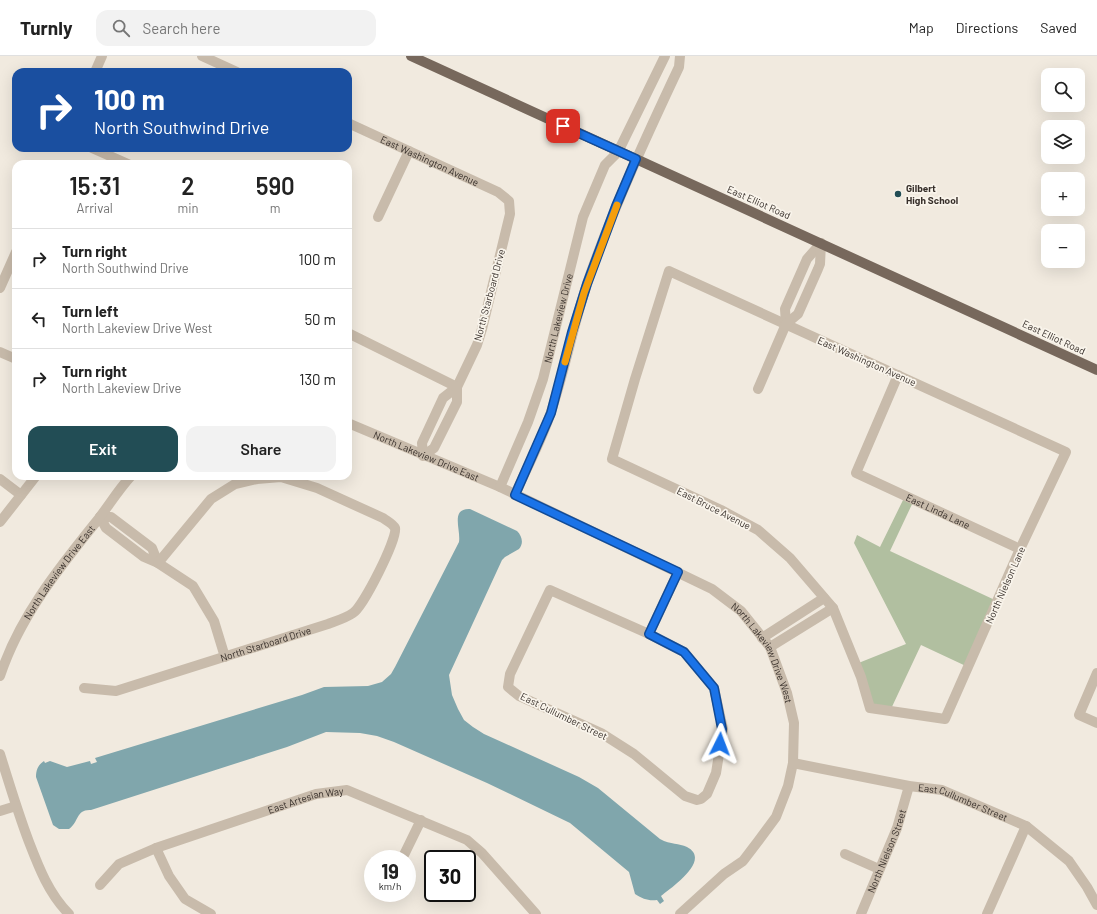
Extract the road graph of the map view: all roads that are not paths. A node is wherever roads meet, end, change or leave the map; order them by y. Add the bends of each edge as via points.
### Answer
1 (102, 56) edge
2 (202, 56) edge
3 (411, 56) edge
4 (665, 56) edge
5 (680, 56) edge
6 (97, 68) edge
7 (228, 68) edge
8 (352, 125) edge
9 (409, 151) junction
10 (101, 152) edge
11 (618, 152) junction
12 (636, 159) junction
13 (119, 160) edge
14 (509, 201) joint
15 (378, 218) dead end
16 (821, 243) junction
17 (12, 261) edge
18 (0, 288) edge
19 (786, 324) junction
20 (352, 335) edge
21 (0, 352) edge
22 (12, 357) edge
23 (1097, 370) edge
24 (898, 374) junction
25 (635, 379) joint
26 (457, 387) junction
27 (758, 389) dead end
28 (352, 425) edge
29 (1066, 452) joint
30 (423, 456) junction
31 (0, 479) edge
32 (33, 480) edge
33 (128, 480) edge
34 (249, 480) edge
35 (292, 480) edge
36 (502, 489) junction
37 (21, 495) junction
38 (515, 495) junction
39 (100, 517) junction
40 (0, 522) edge
41 (1020, 549) junction
42 (158, 563) junction
43 (678, 572) junction
44 (824, 598) junction
45 (833, 608) junction
46 (649, 634) junction
47 (762, 638) junction
48 (770, 647) junction
49 (225, 657) junction
50 (1097, 673) edge
51 (0, 676) edge
52 (84, 688) dead end
53 (945, 719) joint
54 (1097, 723) edge
55 (0, 754) edge
56 (793, 763) junction
57 (909, 786) junction
58 (16, 806) junction
59 (0, 811) edge
60 (421, 820) junction
61 (1026, 826) junction
62 (156, 848) junction
63 (406, 850) edge
64 (845, 854) dead end
65 (879, 869) junction
66 (100, 885) dead end
67 (1097, 904) edge
68 (69, 914) edge
69 (211, 914) edge
70 (536, 914) edge
71 (680, 914) edge
72 (861, 914) edge
73 (987, 914) edge

1 - 6 street
2 - 7 street
3 - 11 main road, East Elliot Road
4 - 11 street, North Lakeview Drive
5 - 12 street, North Lakeview Drive via 679,66
8 - 9 street, East Washington Avenue
9 - 14 street, East Washington Avenue via 498,192
9 - 15 street
10 - 13 street
11 - 12 main road, East Elliot Road
11 - 36 street, North Lakeview Drive via 605,165 583,217 543,379
12 - 16 main road, East Elliot Road
12 - 38 street, North Lakeview Drive via 588,280 551,413
14 - 26 street, North Starboard Drive via 510,214 482,329
16 - 19 street via 807,259 785,309
16 - 19 street via 818,269 798,314
16 - 23 main road, East Elliot Road
17 - 18 street
19 - 24 street, East Washington Avenue
19 - 25 street, East Washington Avenue via 669,271
19 - 27 street
20 - 26 street
21 - 22 street
24 - 29 street, East Washington Avenue
24 - 41 street, East Linda Lane via 856,473
25 - 44 street, East Bruce Avenue via 612,459 758,530 790,558
26 - 30 street, North Starboard Drive via 457,402 434,448
26 - 30 street, North Starboard Drive via 443,398 422,443
28 - 30 street, North Lakeview Drive East
29 - 41 street, North Nielson Lane
30 - 36 street, North Lakeview Drive East
31 - 37 street
32 - 37 street
33 - 39 street, North Lakeview Drive East
34 - 42 street, North Starboard Drive via 235,484 211,498
35 - 49 street, North Starboard Drive via 317,488 383,518 395,528 393,542 373,584 354,613 328,624
36 - 38 street, North Lakeview Drive West
37 - 40 street
38 - 43 street, North Lakeview Drive West
39 - 42 street via 106,528 144,558
39 - 51 street, North Lakeview Drive East via 56,573 24,620 7,654
41 - 53 street, North Nielson Lane
42 - 49 street via 193,586 214,621
43 - 46 street
43 - 47 street, North Lakeview Drive West via 712,588 740,611
44 - 45 street, East Bruce Avenue
44 - 47 street
45 - 48 street
45 - 53 street, East Bruce Avenue via 861,677 870,708
46 - 46 street, East Cullumber Street via 684,652 714,688 722,729 716,773 707,794 701,799 685,796 634,754 601,733 519,696 508,687 510,674 550,590
47 - 48 street, North Lakeview Drive West
48 - 56 street, North Lakeview Drive West via 787,692 794,723
49 - 52 street, North Starboard Drive via 116,690
50 - 54 street via 1080,715
55 - 58 street
56 - 57 street, East Cullumber Street
56 - 71 street, North Lakeview Drive West via 788,786 776,817 759,840 743,861 724,874
57 - 61 street, East Cullumber Street via 942,790
57 - 65 street, North Nielson Street via 897,828
58 - 59 street
58 - 68 street via 41,875
60 - 62 street, East Artesian Way via 347,790 316,794
60 - 63 street
60 - 70 street, East Artesian Way via 467,840 482,853
61 - 67 street, East Cullumber Street via 1069,861
61 - 73 street
62 - 66 street, East Artesian Way via 118,864
62 - 69 street via 169,876 185,899
64 - 65 street
65 - 72 street, North Nielson Street

